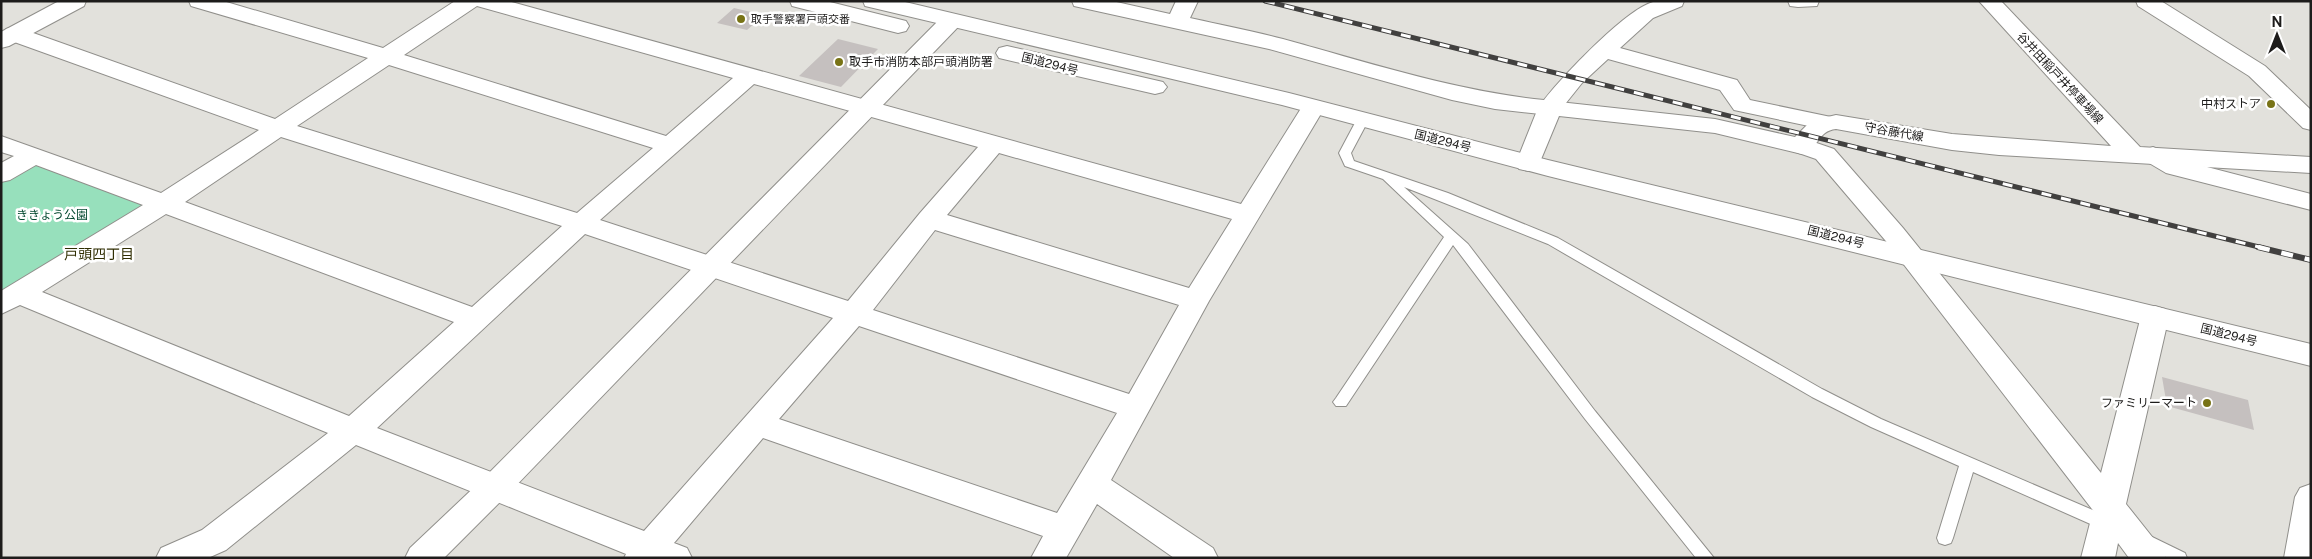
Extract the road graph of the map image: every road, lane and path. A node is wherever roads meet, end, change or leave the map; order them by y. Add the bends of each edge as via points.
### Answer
1 (76, 1) edge
2 (199, 1) edge
3 (470, 1) edge
4 (483, 1) edge
5 (800, 1) edge
6 (873, 1) edge
7 (1082, 1) edge
8 (1187, 1) edge
9 (1674, 1) edge
10 (1798, 1) edge
11 (1809, 1) edge
12 (1988, 1) edge
13 (2146, 1) edge
14 (1178, 23) junction
15 (943, 28) junction
16 (8, 38) edge
17 (1604, 51) junction
18 (385, 56) junction
19 (751, 75) junction
20 (867, 108) junction
21 (1550, 108) junction
22 (1311, 110) junction
23 (1362, 121) junction
24 (1823, 122) junction
25 (2311, 123) edge
26 (277, 128) junction
27 (1, 143) edge
28 (994, 144) junction
29 (670, 145) junction
30 (1802, 146) junction
31 (2142, 155) junction
32 (33, 156) junction
33 (1528, 162) junction
34 (2311, 165) edge
35 (1, 174) edge
36 (1382, 175) junction
37 (166, 202) junction
38 (2311, 202) edge
39 (1249, 215) junction
40 (929, 219) junction
41 (581, 223) junction
42 (1452, 236) junction
43 (1910, 255) junction
44 (711, 266) junction
45 (11, 299) edge
46 (1196, 300) junction
47 (854, 313) junction
48 (2155, 316) junction
49 (476, 319) junction
50 (2311, 354) edge
51 (1341, 402) dead end
52 (1136, 408) junction
53 (757, 424) junction
54 (353, 431) junction
55 (1967, 464) junction
56 (1092, 484) junction
57 (494, 488) junction
58 (2311, 497) edge
59 (2115, 521) junction
60 (1064, 530) junction
61 (1945, 538) dead end
62 (656, 554) edge
63 (173, 558) edge
64 (422, 558) edge
65 (1048, 558) edge
66 (1201, 558) edge
67 (1706, 558) edge
68 (2098, 558) edge
69 (2150, 558) edge
70 (2179, 558) edge
71 (2301, 558) edge

1 - 16 main road
2 - 18 main road
3 - 18 main road
4 - 19 main road
5 - 15 main road, 国道294号
6 - 15 main road, 国道294号
7 - 14 main road
8 - 14 main road
9 - 17 main road via 1645,13
10 - 11 main road
12 - 31 main road, 谷井田稲戸井停車場線
13 - 25 main road via 2257,72
14 - 21 main road via 1273,44 1452,93
15 - 20 main road
15 - 22 main road, 国道294号
16 - 26 main road
17 - 21 main road via 1574,78
17 - 24 main road, 守谷藤代線 via 1728,85 1742,105
18 - 26 main road
18 - 29 main road
19 - 20 main road
19 - 29 main road
20 - 28 main road
20 - 44 main road
21 - 30 main road via 1715,126
21 - 33 main road
22 - 23 main road, 国道294号
22 - 39 main road
23 - 33 main road, 国道294号
23 - 36 lane via 1345,153 1349,163
24 - 30 main road via 1812,129
24 - 31 main road, 守谷藤代線 via 1999,147
26 - 37 main road
26 - 41 main road
27 - 32 main road
28 - 39 main road
28 - 40 main road
29 - 41 main road
30 - 43 main road via 1826,154
31 - 34 main road, 守谷藤代線
31 - 38 main road via 2175,167
32 - 35 main road
32 - 37 main road
33 - 43 main road, 国道294号
36 - 42 lane
36 - 55 lane via 1443,196 1552,241 1817,393
37 - 45 main road
37 - 49 main road
39 - 46 main road
40 - 46 main road
40 - 47 main road
41 - 44 main road
41 - 49 main road
42 - 51 lane
42 - 67 lane via 1590,416
43 - 48 main road, 国道294号
43 - 59 main road
44 - 47 main road
44 - 57 main road
45 - 54 main road
46 - 52 main road
47 - 52 main road
47 - 53 main road
48 - 50 main road, 国道294号
48 - 59 main road
49 - 54 main road
52 - 56 main road
53 - 60 main road
53 - 62 main road
54 - 57 main road
54 - 63 main road via 214,540
55 - 59 lane
55 - 61 lane
56 - 60 main road
56 - 66 main road
57 - 62 main road
57 - 64 main road
58 - 71 main road
59 - 68 main road
59 - 69 main road
59 - 70 lane
60 - 65 main road

